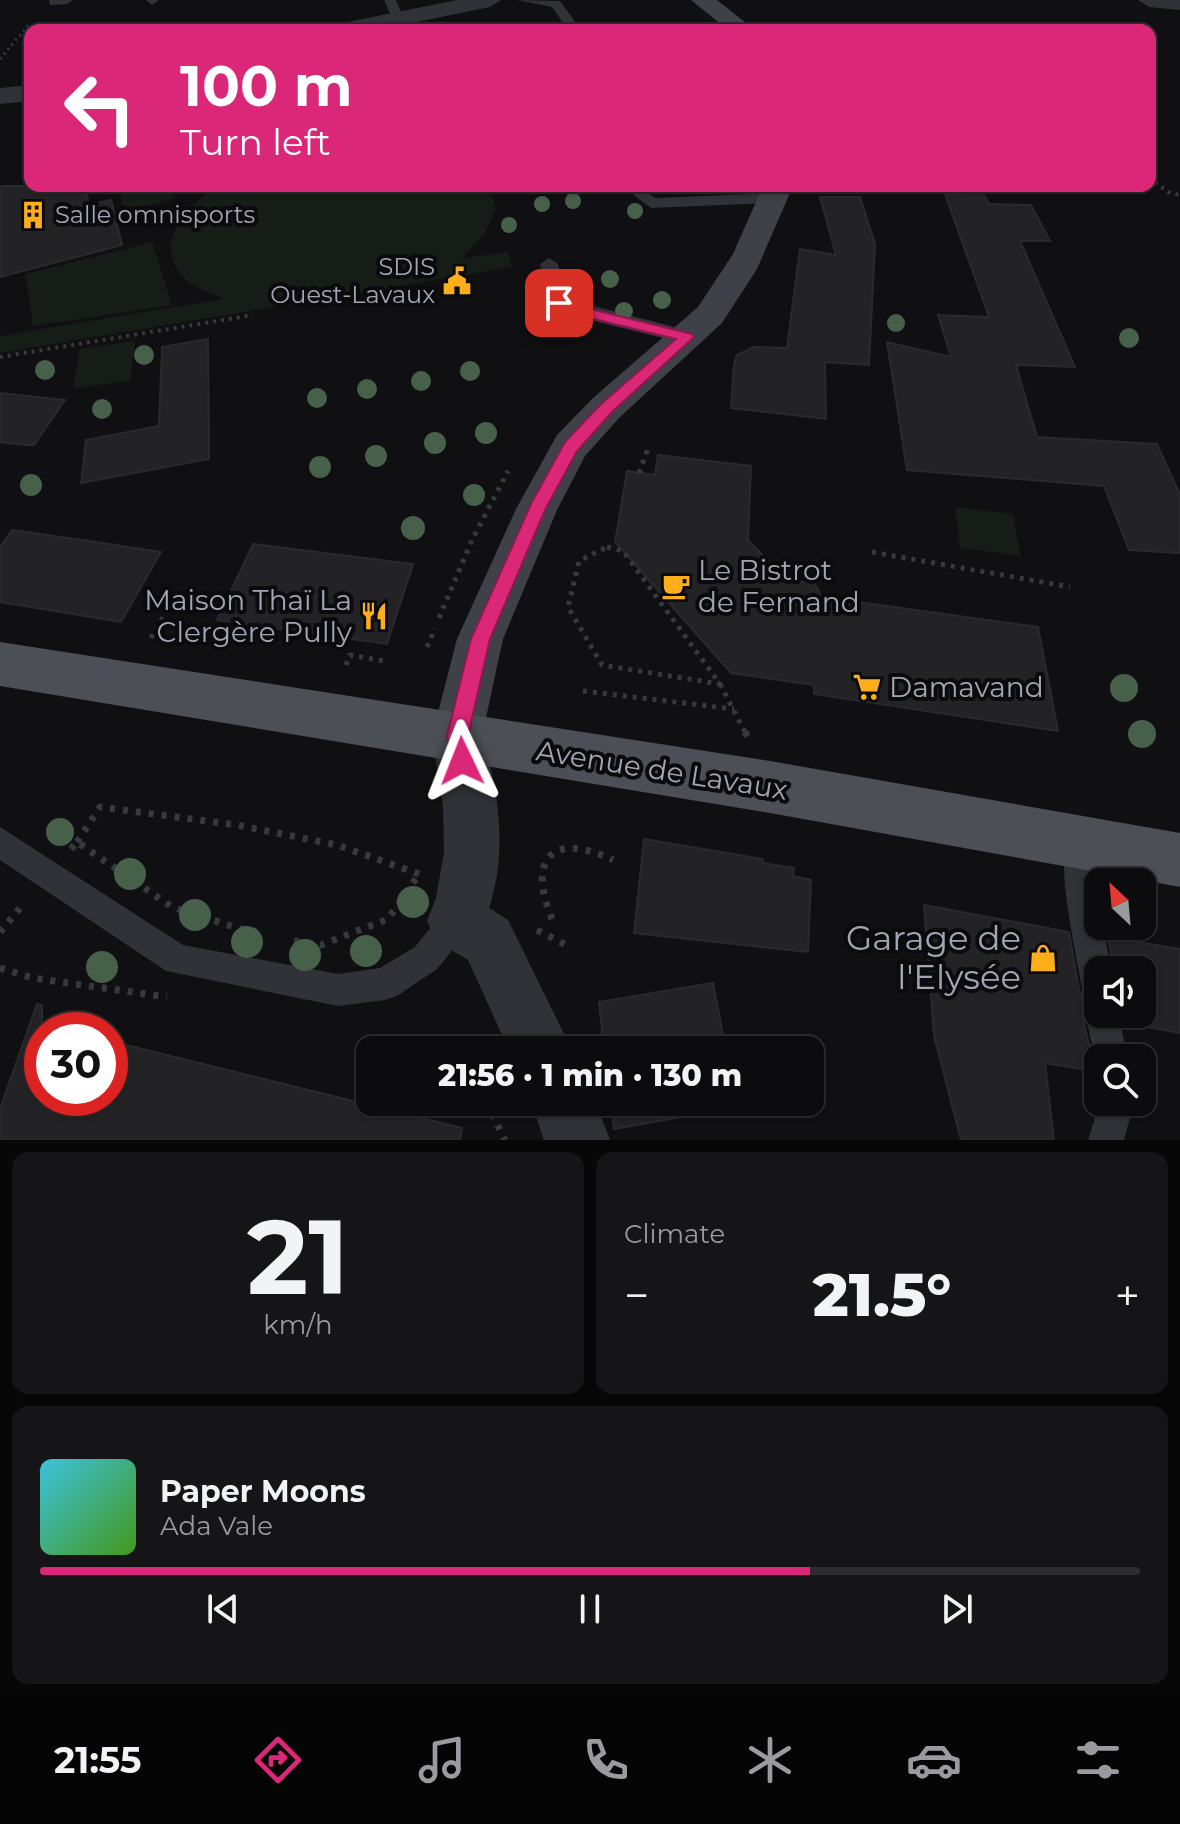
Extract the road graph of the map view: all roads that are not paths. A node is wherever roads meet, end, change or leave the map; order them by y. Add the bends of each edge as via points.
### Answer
1 (490, 0) edge
2 (523, 0) edge
3 (702, 0) edge
4 (1149, 0) edge
5 (1180, 3) edge
6 (394, 9) edge
7 (358, 24) edge
8 (571, 24) edge
9 (736, 24) edge
10 (24, 94) edge
11 (0, 96) edge
12 (637, 192) edge
13 (776, 192) edge
14 (549, 264) dead end
15 (687, 337) junction
16 (0, 664) edge
17 (457, 736) junction
18 (0, 842) edge
19 (1078, 843) junction
20 (1180, 860) edge
21 (462, 908) junction
22 (1092, 956) edge
23 (534, 1036) edge
24 (568, 1116) edge
25 (1113, 1116) edge
26 (577, 1140) edge
27 (1106, 1140) edge

1 - 6 street
2 - 8 lane via 556,4
3 - 9 street
4 - 5 street
6 - 7 street
10 - 11 street
12 - 13 lane via 651,203
13 - 15 street via 753,251 724,297
14 - 15 lane via 559,303
15 - 17 street via 571,446 480,639
16 - 17 main road, Avenue de Lavaux
17 - 19 main road, Avenue de Lavaux
17 - 21 street via 473,811
18 - 21 lane via 177,960 338,990 385,984 426,958
19 - 20 main road, Avenue de Lavaux
19 - 22 lane
21 - 23 street via 488,940
24 - 26 street
25 - 27 lane

